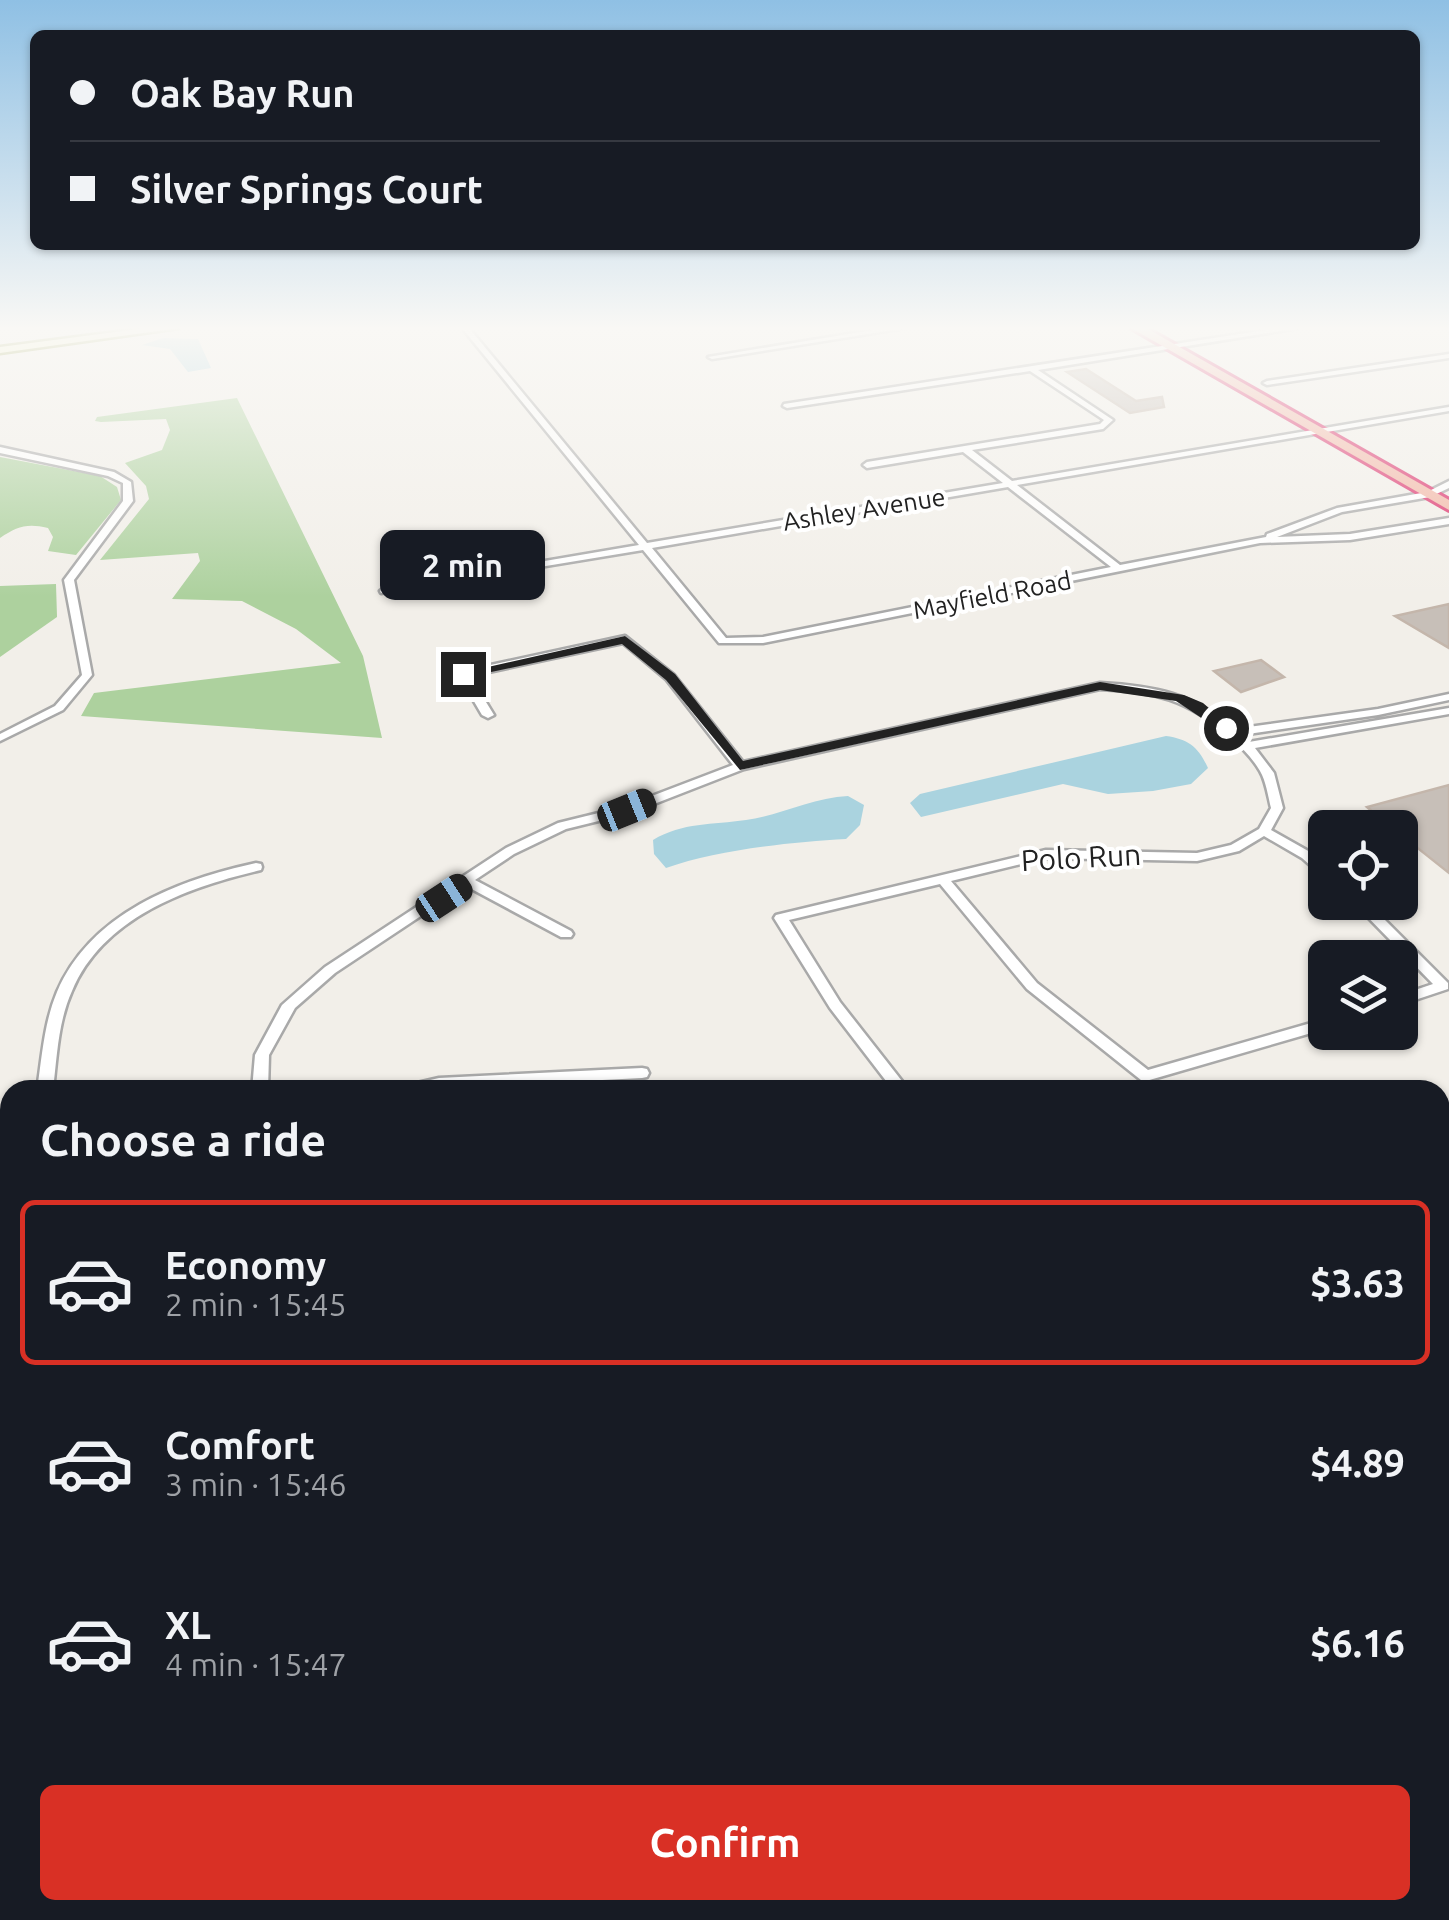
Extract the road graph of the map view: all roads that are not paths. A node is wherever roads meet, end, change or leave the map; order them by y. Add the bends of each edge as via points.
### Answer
1 (539, 418) edge
2 (1105, 418) edge
3 (1298, 418) edge
4 (1328, 418) edge
5 (1392, 418) edge
6 (1343, 426) junction
7 (1320, 430) junction
8 (964, 449) junction
9 (0, 450) edge
10 (867, 465) dead end
11 (1012, 485) junction
12 (1443, 488) edge
13 (1449, 506) edge
14 (1449, 521) edge
15 (1260, 540) junction
16 (644, 544) junction
17 (1119, 569) junction
18 (385, 592) dead end
19 (1449, 697) edge
20 (1449, 711) edge
21 (488, 715) dead end
22 (1322, 720) junction
23 (1231, 732) junction
24 (1338, 732) junction
25 (2, 738) edge
26 (1247, 746) junction
27 (740, 766) junction
28 (1264, 832) junction
29 (1308, 857) edge
30 (256, 867) dead end
31 (942, 878) junction
32 (469, 882) junction
33 (1377, 920) edge
34 (566, 934) dead end
35 (1397, 940) edge
36 (1418, 960) edge
37 (1418, 994) edge
38 (1308, 1029) edge
39 (642, 1073) dead end
40 (47, 1080) edge
41 (261, 1080) edge
42 (501, 1080) edge
43 (893, 1080) edge

1 - 16 street
2 - 8 street via 1104,426
3 - 7 highway
4 - 6 highway
5 - 6 street, Ashley Avenue
6 - 7 street, Ashley Avenue
6 - 12 highway
7 - 11 street, Ashley Avenue
7 - 12 highway
8 - 10 street
8 - 11 street
9 - 25 street via 111,474 130,490 69,580 87,675 59,708
11 - 16 street, Ashley Avenue
11 - 17 street
12 - 13 highway
12 - 15 street via 1340,510
14 - 15 street via 1350,537
15 - 17 street, Mayfield Road
16 - 17 street, Mayfield Road via 723,641 763,640
16 - 18 street, Ashley Avenue
19 - 22 street
20 - 24 street
21 - 27 street via 463,674 625,640 670,677
22 - 23 street
22 - 24 street
23 - 26 street
23 - 27 street via 1179,698 1100,686
24 - 26 street
26 - 28 street via 1268,773 1277,808
27 - 32 street via 627,810 562,826 510,851
28 - 29 street
28 - 31 street, Polo Run via 1197,857 1046,854
30 - 40 street via 155,901 101,935 69,980
31 - 38 street via 1032,986 1146,1076
31 - 43 street, Polo Run via 781,918 835,1006
32 - 34 street
32 - 41 street via 330,970 289,1004 262,1055
33 - 35 street
36 - 37 street via 1444,986
39 - 42 street

